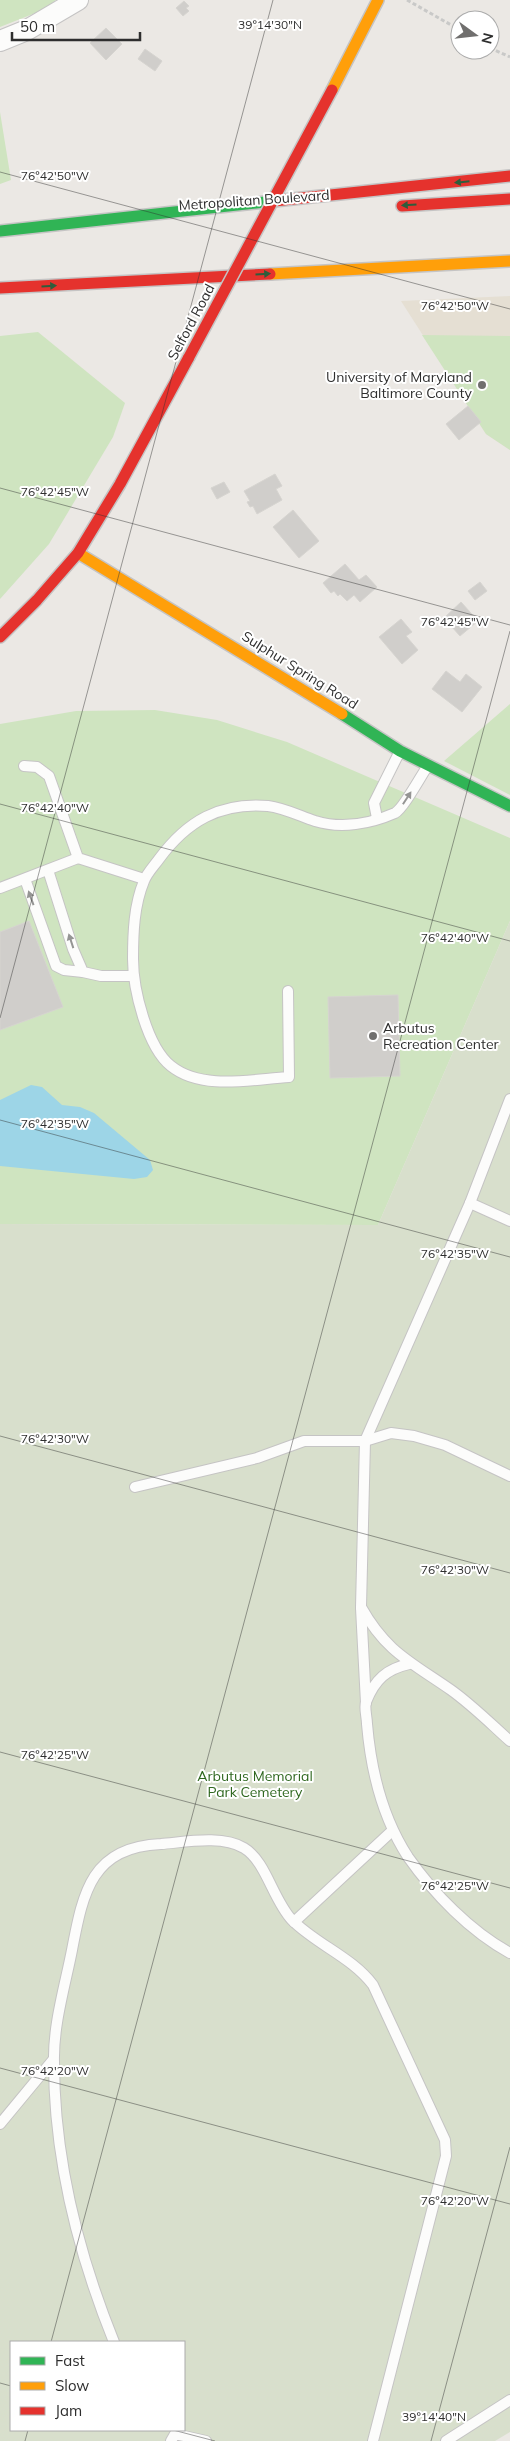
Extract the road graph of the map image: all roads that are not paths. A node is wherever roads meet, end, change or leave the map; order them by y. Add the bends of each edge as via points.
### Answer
1 (78, 0) edge
2 (378, 0) edge
3 (0, 41) edge
4 (510, 176) edge
5 (510, 199) edge
6 (392, 206) dead end
7 (284, 213) dead end
8 (0, 231) edge
9 (510, 261) edge
10 (510, 265) edge
11 (402, 267) junction
12 (0, 288) edge
13 (78, 553) junction
14 (0, 637) edge
15 (400, 751) junction
16 (429, 765) junction
17 (24, 766) dead end
18 (510, 806) edge
19 (377, 818) junction
20 (78, 858) junction
21 (48, 870) junction
22 (25, 879) junction
23 (144, 880) junction
24 (0, 888) edge
25 (83, 972) junction
26 (133, 976) junction
27 (288, 991) dead end
28 (510, 1099) edge
29 (470, 1203) junction
30 (510, 1220) edge
31 (365, 1441) junction
32 (510, 1476) edge
33 (135, 1487) dead end
34 (361, 1607) junction
35 (410, 1664) junction
36 (366, 1703) junction
37 (510, 1741) edge
38 (392, 1831) junction
39 (294, 1922) junction
40 (510, 1952) edge
41 (53, 2060) junction
42 (0, 2124) edge
43 (114, 2341) edge
44 (510, 2400) edge
45 (171, 2435) edge
46 (206, 2441) edge
47 (373, 2441) edge
48 (446, 2441) edge

1 - 3 street via 27,30
2 - 13 main road, Selford Road, bridge via 189,358
4 -> 8 main road
5 -> 6 main road
7 - 8 main road, Metropolitan Boulevard
9 - 11 main road
10 - 11 main road
12 -> 11 main road
13 - 14 main road, Selford Road
13 - 15 main road, Sulphur Spring Road via 295,683
15 - 16 main road, Sulphur Spring Road
15 - 19 lane via 374,804
16 - 18 main road, Sulphur Spring Road
19 -> 16 lane via 398,812
17 - 20 lane via 37,767 48,776
19 - 23 lane via 363,824 343,825 317,822 270,806 243,805 221,810 198,820 175,837
20 - 21 lane
20 - 23 lane
21 - 22 lane
25 -> 21 lane
22 - 24 lane
25 -> 22 lane via 56,966
23 - 26 lane via 133,938
25 - 26 lane via 100,976
26 - 27 lane via 156,1048 172,1066 193,1078 222,1081 289,1077
28 - 29 lane
29 - 30 lane
29 - 31 lane
31 - 32 lane via 391,1433 414,1436 445,1444
31 - 33 lane via 304,1441 257,1458
31 - 34 lane
34 - 35 lane via 374,1630
34 - 36 lane
35 - 36 lane via 392,1668 380,1678
35 - 37 lane via 452,1691
36 - 38 lane via 372,1764
38 - 39 lane
38 - 40 lane via 434,1891 467,1922
39 - 41 lane via 283,1909 255,1857 243,1847 226,1842 156,1844 115,1856 98,1871 85,1892
39 - 47 lane via 363,1972 373,1985 446,2140 446,2156
41 - 42 lane
41 - 43 lane via 64,2172 79,2239 97,2300
44 - 48 lane
45 - 46 lane

